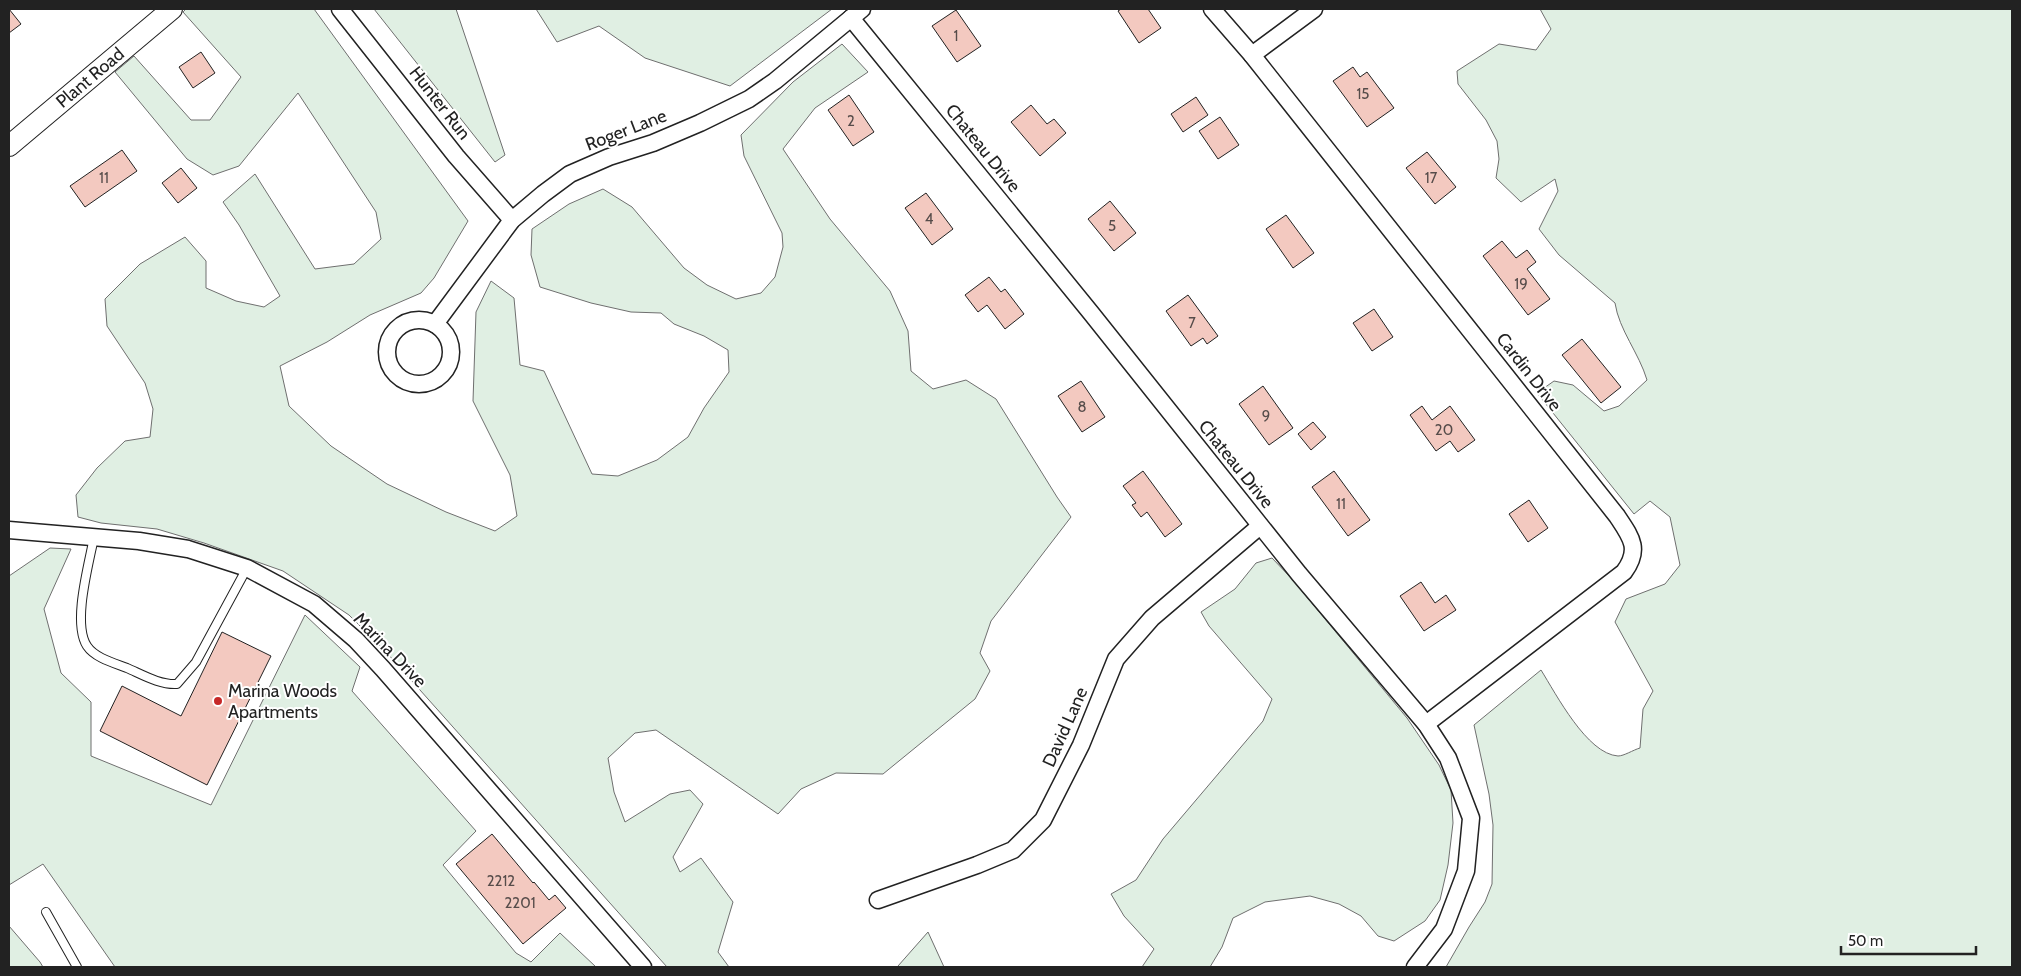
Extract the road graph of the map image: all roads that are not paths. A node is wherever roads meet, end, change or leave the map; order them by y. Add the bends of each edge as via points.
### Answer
1 (172, 9) edge
2 (340, 9) edge
3 (1212, 9) edge
4 (1314, 9) edge
5 (856, 13) edge
6 (1252, 56) junction
7 (9, 146) edge
8 (512, 220) junction
9 (435, 324) dead end
10 (1260, 526) junction
11 (9, 530) edge
12 (94, 537) junction
13 (247, 568) junction
14 (1426, 724) junction
15 (878, 900) dead end
16 (46, 912) dead end
17 (77, 967) edge
18 (644, 967) edge
19 (1415, 967) edge

1 - 7 street, Plant Road
2 - 8 street, Hunter Run via 456,156
3 - 6 street, Cardin Drive
4 - 6 street
5 - 8 street, Roger Lane via 749,99 661,140 608,157 570,174
5 - 10 street, Chateau Drive
6 - 14 street, Cardin Drive via 1503,370 1632,538 1631,563 1624,572
8 - 9 street, Roger Lane
10 - 14 street, Chateau Drive
10 - 15 street, David Lane via 1152,618 1116,659 1081,746 1043,820 1014,850
11 - 12 street, Marina Drive
12 - 13 street, Marina Drive via 139,540 188,549
12 - 13 lane via 80,617 88,647 99,656 167,684 177,684 196,662
13 - 18 street, Marina Drive via 314,604 356,640
14 - 19 street, Chateau Drive via 1448,758 1471,818 1466,871 1444,929
16 - 17 lane

